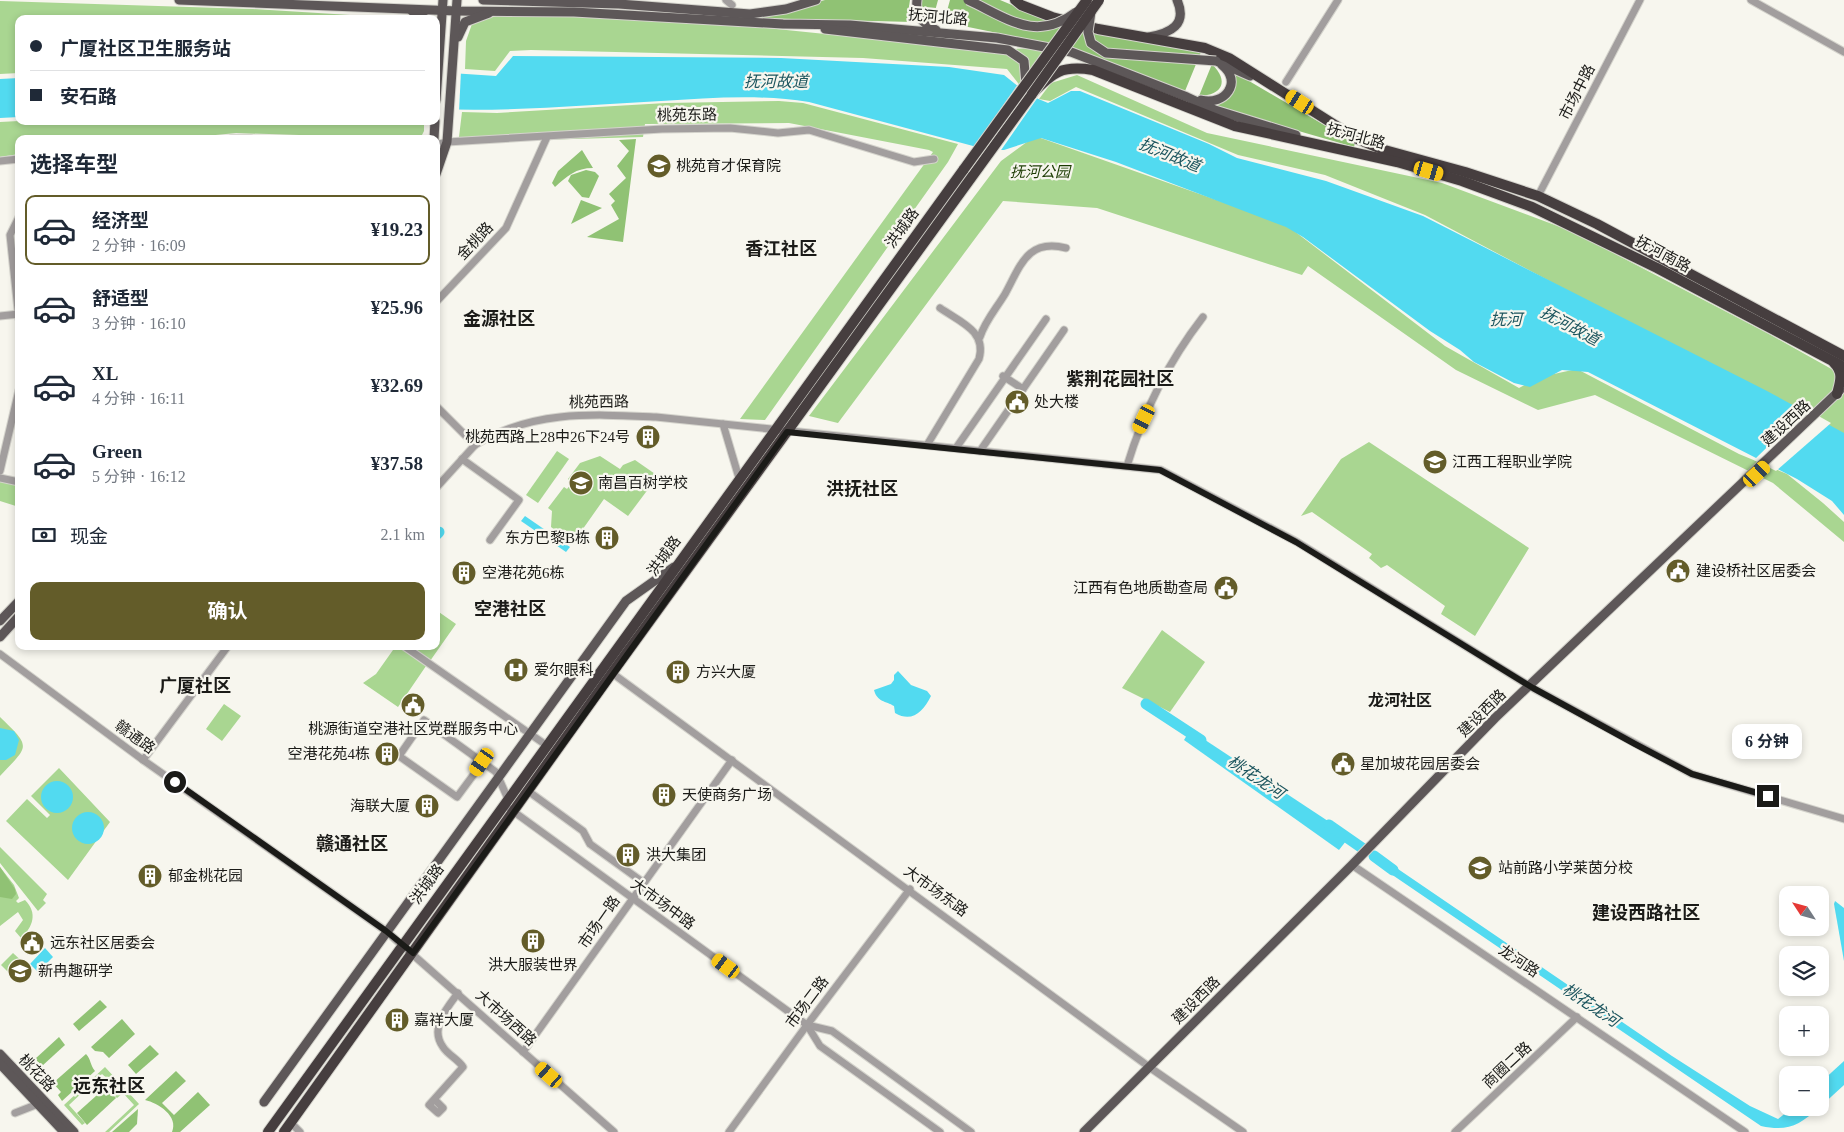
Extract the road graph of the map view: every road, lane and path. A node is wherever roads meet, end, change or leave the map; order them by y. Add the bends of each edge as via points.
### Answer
1 (179, 0) edge
2 (443, 0) edge
3 (456, 0) edge
4 (482, 0) edge
5 (816, 0) edge
6 (917, 0) edge
7 (968, 0) edge
8 (1009, 0) edge
9 (1099, 0) edge
10 (1177, 0) edge
11 (1338, 0) edge
12 (1640, 0) edge
13 (1751, 0) edge
14 (619, 2) edge
15 (1018, 2) edge
16 (1087, 6) edge
17 (407, 9) junction
18 (442, 10) junction
19 (499, 10) junction
20 (457, 11) junction
21 (418, 15) edge
22 (783, 24) junction
23 (937, 31) junction
24 (1148, 37) junction
25 (454, 46) junction
26 (440, 48) edge
27 (1844, 52) edge
28 (1216, 61) junction
29 (1286, 82) dead end
30 (1026, 84) junction
31 (1032, 94) junction
32 (1186, 96) junction
33 (1313, 110) junction
34 (547, 137) junction
35 (447, 142) junction
36 (440, 144) edge
37 (1353, 151) junction
38 (15, 159) edge
39 (934, 159) dead end
40 (0, 161) edge
41 (440, 162) edge
42 (1463, 176) junction
43 (1538, 196) junction
44 (15, 225) edge
45 (1066, 248) dead end
46 (15, 286) edge
47 (440, 298) edge
48 (940, 308) dead end
49 (0, 316) edge
50 (15, 316) edge
51 (1203, 317) dead end
52 (1046, 318) dead end
53 (1064, 330) dead end
54 (980, 338) junction
55 (1844, 356) edge
56 (1834, 362) junction
57 (1844, 367) edge
58 (1004, 376) junction
59 (1023, 389) junction
60 (1841, 393) edge
61 (15, 407) edge
62 (440, 410) edge
63 (723, 424) junction
64 (774, 430) junction
65 (787, 432) junction
66 (475, 445) junction
67 (927, 445) junction
68 (956, 448) junction
69 (980, 451) junction
70 (462, 459) junction
71 (1127, 466) junction
72 (0, 471) edge
73 (0, 478) edge
74 (739, 478) junction
75 (15, 481) edge
76 (440, 484) edge
77 (490, 540) dead end
78 (675, 566) junction
79 (15, 605) edge
80 (15, 620) edge
81 (0, 621) edge
82 (0, 637) edge
83 (225, 650) edge
84 (410, 650) edge
85 (0, 654) edge
86 (612, 674) junction
87 (1531, 687) junction
88 (530, 734) junction
89 (546, 746) junction
90 (143, 760) junction
91 (732, 760) junction
92 (482, 762) junction
93 (498, 777) junction
94 (528, 791) junction
95 (506, 802) junction
96 (514, 812) junction
97 (1844, 819) edge
98 (1353, 867) junction
99 (644, 883) junction
100 (910, 889) junction
101 (633, 898) junction
102 (386, 931) junction
103 (402, 944) junction
104 (413, 953) junction
105 (458, 993) junction
106 (1577, 1017) junction
107 (807, 1025) junction
108 (523, 1052) junction
109 (0, 1054) edge
110 (0, 1064) edge
111 (1150, 1067) junction
112 (434, 1100) dead end
113 (264, 1102) dead end
114 (38, 1104) junction
115 (15, 1113) dead end
116 (291, 1123) junction
117 (64, 1132) edge
118 (74, 1132) edge
119 (268, 1132) edge
120 (284, 1132) edge
121 (300, 1132) edge
122 (614, 1132) edge
123 (729, 1132) edge
124 (940, 1132) edge
125 (971, 1132) edge
126 (1084, 1132) edge
127 (1091, 1132) edge
128 (1243, 1132) edge
129 (1455, 1132) edge
130 (1745, 1132) edge

1 - 17 main road, 抚河北路
2 - 18 main road
3 - 20 main road
4 - 14 main road
5 - 14 main road via 750,14
6 - 23 main road via 916,10 920,19
7 - 16 main road, bridge via 1030,27 1057,25
8 - 15 main road, 抚河北路
9 - 16 highway, 洪城路, bridge
10 - 24 main road via 1180,13 1177,25 1167,34
11 - 29 street
12 - 43 street, 市场中路
13 - 27 street
15 - 24 highway, 抚河北路 via 1098,29
16 - 28 main road, bridge via 1091,43 1106,53
16 - 30 highway, 洪城路, bridge
16 - 31 highway, 洪城路, bridge
17 - 18 main road, 抚河北路
17 - 21 main road
18 - 20 main road, 抚河北路
18 - 26 main road
19 - 20 main road, 抚河北路
19 - 22 main road, 抚河北路
19 - 25 main road via 465,22
20 - 25 main road
22 - 23 main road, 抚河北路 via 850,24
22 - 30 main road via 1008,50 1024,61
23 - 32 main road, 抚河北路 via 1071,52
24 - 33 highway, 抚河北路 via 1205,48 1230,58
25 - 35 main road
28 - 32 main road via 1229,72 1232,82 1228,94 1212,102
28 - 33 main road
30 - 64 highway, 洪城路, bridge
31 - 37 highway, bridge via 1050,75 1060,70 1076,67 1093,70 1235,126
31 - 65 highway, 洪城路
32 - 37 main road, 抚河北路 via 1240,120
33 - 42 highway, 抚河北路 via 1357,139
34 - 35 street, 桃苑东路
34 - 39 street, 桃苑东路 via 662,129 730,128 778,133 809,130 914,162
34 - 47 street, 金桃路 via 506,228
35 - 36 street, 桃苑东路
35 - 41 main road
37 - 42 highway, 抚河北路
38 - 40 street
42 - 43 highway, 抚河南路
42 - 56 highway, 抚河南路 via 1591,234
43 - 55 highway, 抚河南路 via 1597,224
44 - 46 street via 10,235
45 - 54 street via 1039,248 1028,255 988,319
48 - 54 street
49 - 50 street
51 - 71 street via 1178,349 1136,436
52 - 58 street
53 - 59 street
54 - 67 street via 979,359
56 - 57 highway, 抚河南路
56 - 60 highway via 1840,369
58 - 59 street
58 - 68 street
59 - 69 street
60 - 87 main road, 建设西路
61 - 72 street
62 - 66 street
63 - 64 street, 桃苑西路
63 - 66 street, 桃苑西路 via 583,413 525,422
63 - 74 street
64 - 65 street, 桃苑西路
64 - 74 highway, 洪城路
65 - 67 street, 桃苑西路
65 - 86 highway, 洪城路
66 - 70 street, 桃苑西路
67 - 68 street, 桃苑西路
68 - 69 street, 桃苑西路
69 - 71 street, 桃苑西路
70 - 76 street, 桃苑西路
70 - 77 street via 519,500
71 - 87 street, 桃苑西路 via 1160,470 1296,542
73 - 75 street
74 - 78 highway, 洪城路
78 - 88 main road via 626,601
78 - 89 highway, 洪城路
79 - 81 main road
80 - 82 main road
83 - 90 street
84 - 88 street
85 - 90 street, 赣通路
86 - 91 street, 大市场东路
86 - 94 highway, 洪城路
87 - 97 street, 桃苑西路 via 1692,774
87 - 98 main road, 建设西路
88 - 89 street
88 - 93 main road
89 - 95 highway, 洪城路
90 - 102 street, 赣通路
91 - 99 street, 市场一路
91 - 100 street, 大市场东路
92 - 92 street via 457,797 399,756 424,720
92 - 93 street
93 - 95 street
93 - 102 main road
94 - 96 highway, 洪城路
94 - 99 street via 583,831 590,844
95 - 96 street, 大市场中路
95 - 103 highway, 洪城路
96 - 101 street, 大市场中路
96 - 104 highway, 洪城路
98 - 106 street, 龙河路
98 - 111 main road, 建设西路
99 - 101 street, 市场一路
100 - 107 street, 市场二路
100 - 111 street, 大市场东路
101 - 107 street, 大市场中路
101 - 108 street, 市场一路
102 - 103 street, 赣通路
102 - 113 main road
103 - 104 street, 大市场西路
103 - 119 highway, 洪城路
104 - 105 street, 大市场西路
104 - 116 highway, 洪城路
105 - 108 street, 大市场西路
105 - 112 street via 442,1014 438,1026 442,1046 463,1067
106 - 129 street, 商圈二路
106 - 130 street, 龙河路
107 - 123 street, 市场二路
107 - 124 street, 大市场中路 via 820,1046
107 - 125 street, 大市场中路 via 832,1031
108 - 122 street, 大市场西路
109 - 118 main road, 桃花路
110 - 114 main road, 桃花路
111 - 126 main road, 建设西路
111 - 127 main road, 建设西路
111 - 128 street, 大市场东路
114 - 115 street
114 - 117 main road, 桃花路
116 - 120 highway, 洪城路
116 - 121 street

